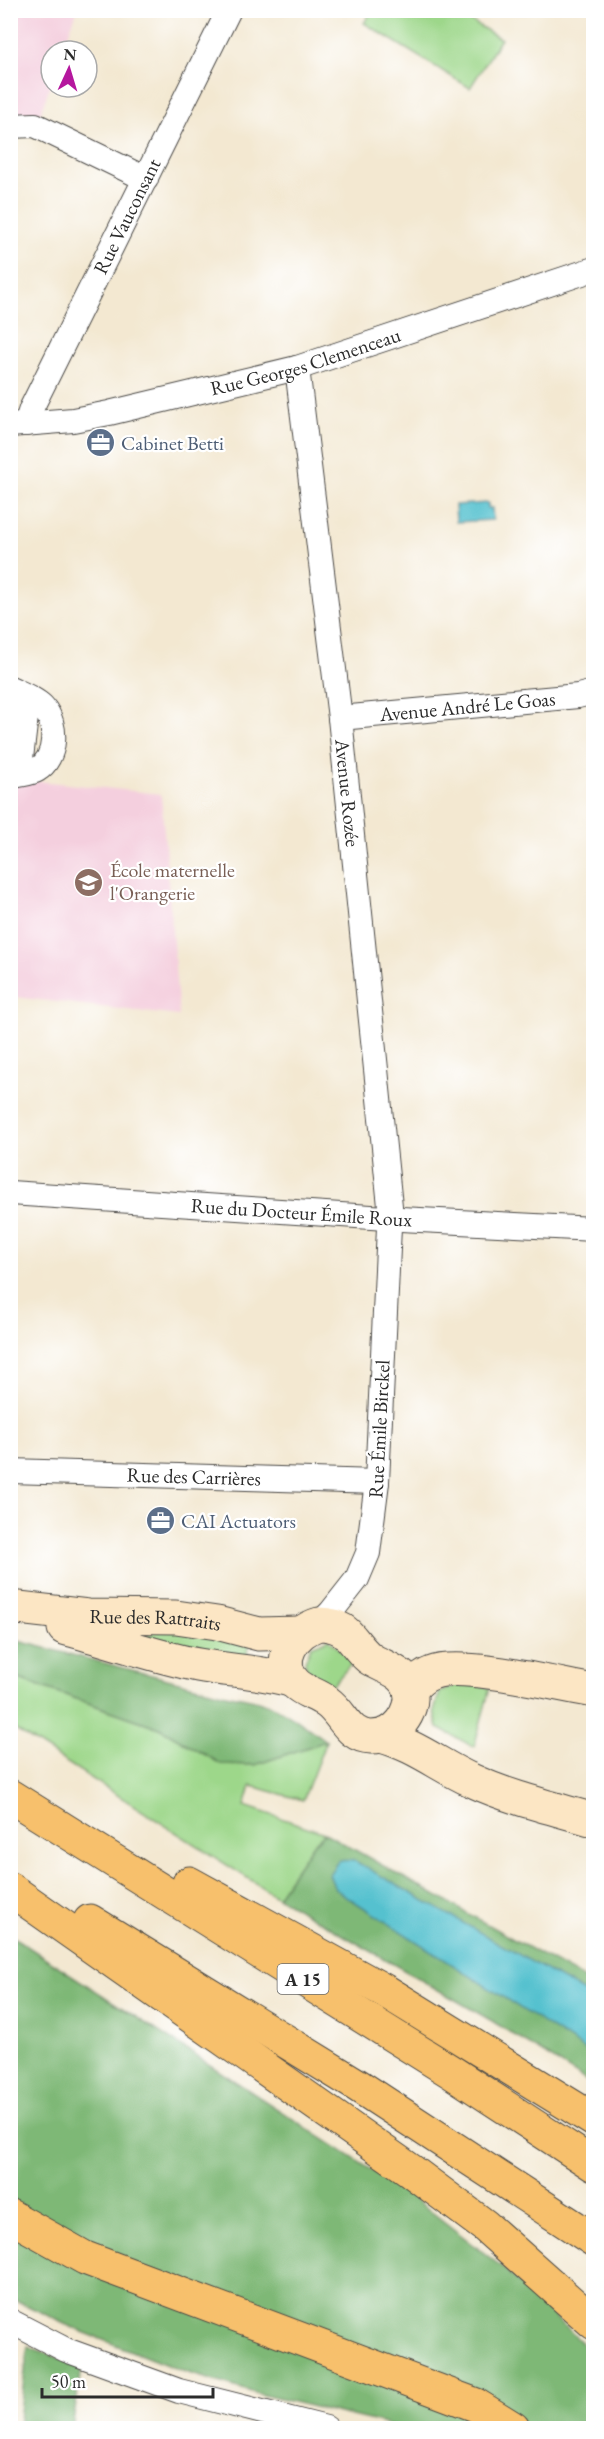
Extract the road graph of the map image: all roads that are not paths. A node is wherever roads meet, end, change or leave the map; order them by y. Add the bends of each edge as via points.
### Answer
1 (229, 10) edge
2 (10, 126) edge
3 (146, 179) junction
4 (594, 269) edge
5 (297, 368) junction
6 (19, 424) edge
7 (594, 692) edge
8 (340, 718) junction
9 (10, 1193) edge
10 (390, 1219) junction
11 (594, 1229) edge
12 (10, 1471) edge
13 (377, 1482) junction
14 (10, 1607) edge
15 (10, 1613) edge
16 (309, 1628) junction
17 (293, 1681) junction
18 (594, 1691) edge
19 (411, 1696) junction
20 (381, 1736) junction
21 (10, 1785) edge
22 (10, 1796) edge
23 (594, 1800) edge
24 (594, 1820) edge
25 (10, 1875) edge
26 (10, 1889) edge
27 (594, 2120) edge
28 (594, 2165) edge
29 (10, 2217) edge
30 (594, 2240) edge
31 (10, 2321) edge
32 (594, 2323) edge
33 (326, 2428) edge
34 (513, 2428) edge

1 - 3 street, Rue Vauconsant
2 - 3 street via 35,125
3 - 6 street, Rue Vauconsant via 31,409
4 - 5 street, Rue Georges Clemenceau
5 - 6 street, Rue Georges Clemenceau via 109,414
5 - 8 street, Avenue Rozée
7 - 8 street, Avenue André Le Goas
8 - 10 street, Avenue Rozée
9 - 10 street, Rue du Docteur Émile Roux
10 - 11 street, Rue du Docteur Émile Roux
10 - 13 street, Rue Émile Birckel
12 - 13 street, Rue des Carrières
13 - 16 street, Rue Émile Birckel via 364,1564 346,1594
14 - 16 main road, Rue des Rattraits via 88,1616 176,1617 259,1634
15 - 17 main road, Rue des Rattraits via 182,1662
16 - 17 main road via 291,1644 288,1657
16 - 19 main road, Rue des Rattraits via 329,1624 345,1630 369,1657 401,1676
17 - 20 main road, Rue des Rattraits via 327,1701 354,1733
18 - 19 main road via 458,1669 432,1672 416,1683
19 - 20 main road via 409,1711 400,1723
19 - 23 main road, Rue des Rattraits via 415,1712 429,1732 448,1747 503,1772
20 - 24 main road, Rue des Rattraits via 414,1747 492,1789
21 - 27 highway via 385,1991
22 - 28 highway, A 15
25 - 30 highway via 357,2085
26 - 32 highway via 411,2170 485,2226
29 - 34 highway via 85,2258 476,2405
31 - 33 street via 66,2350 179,2391

